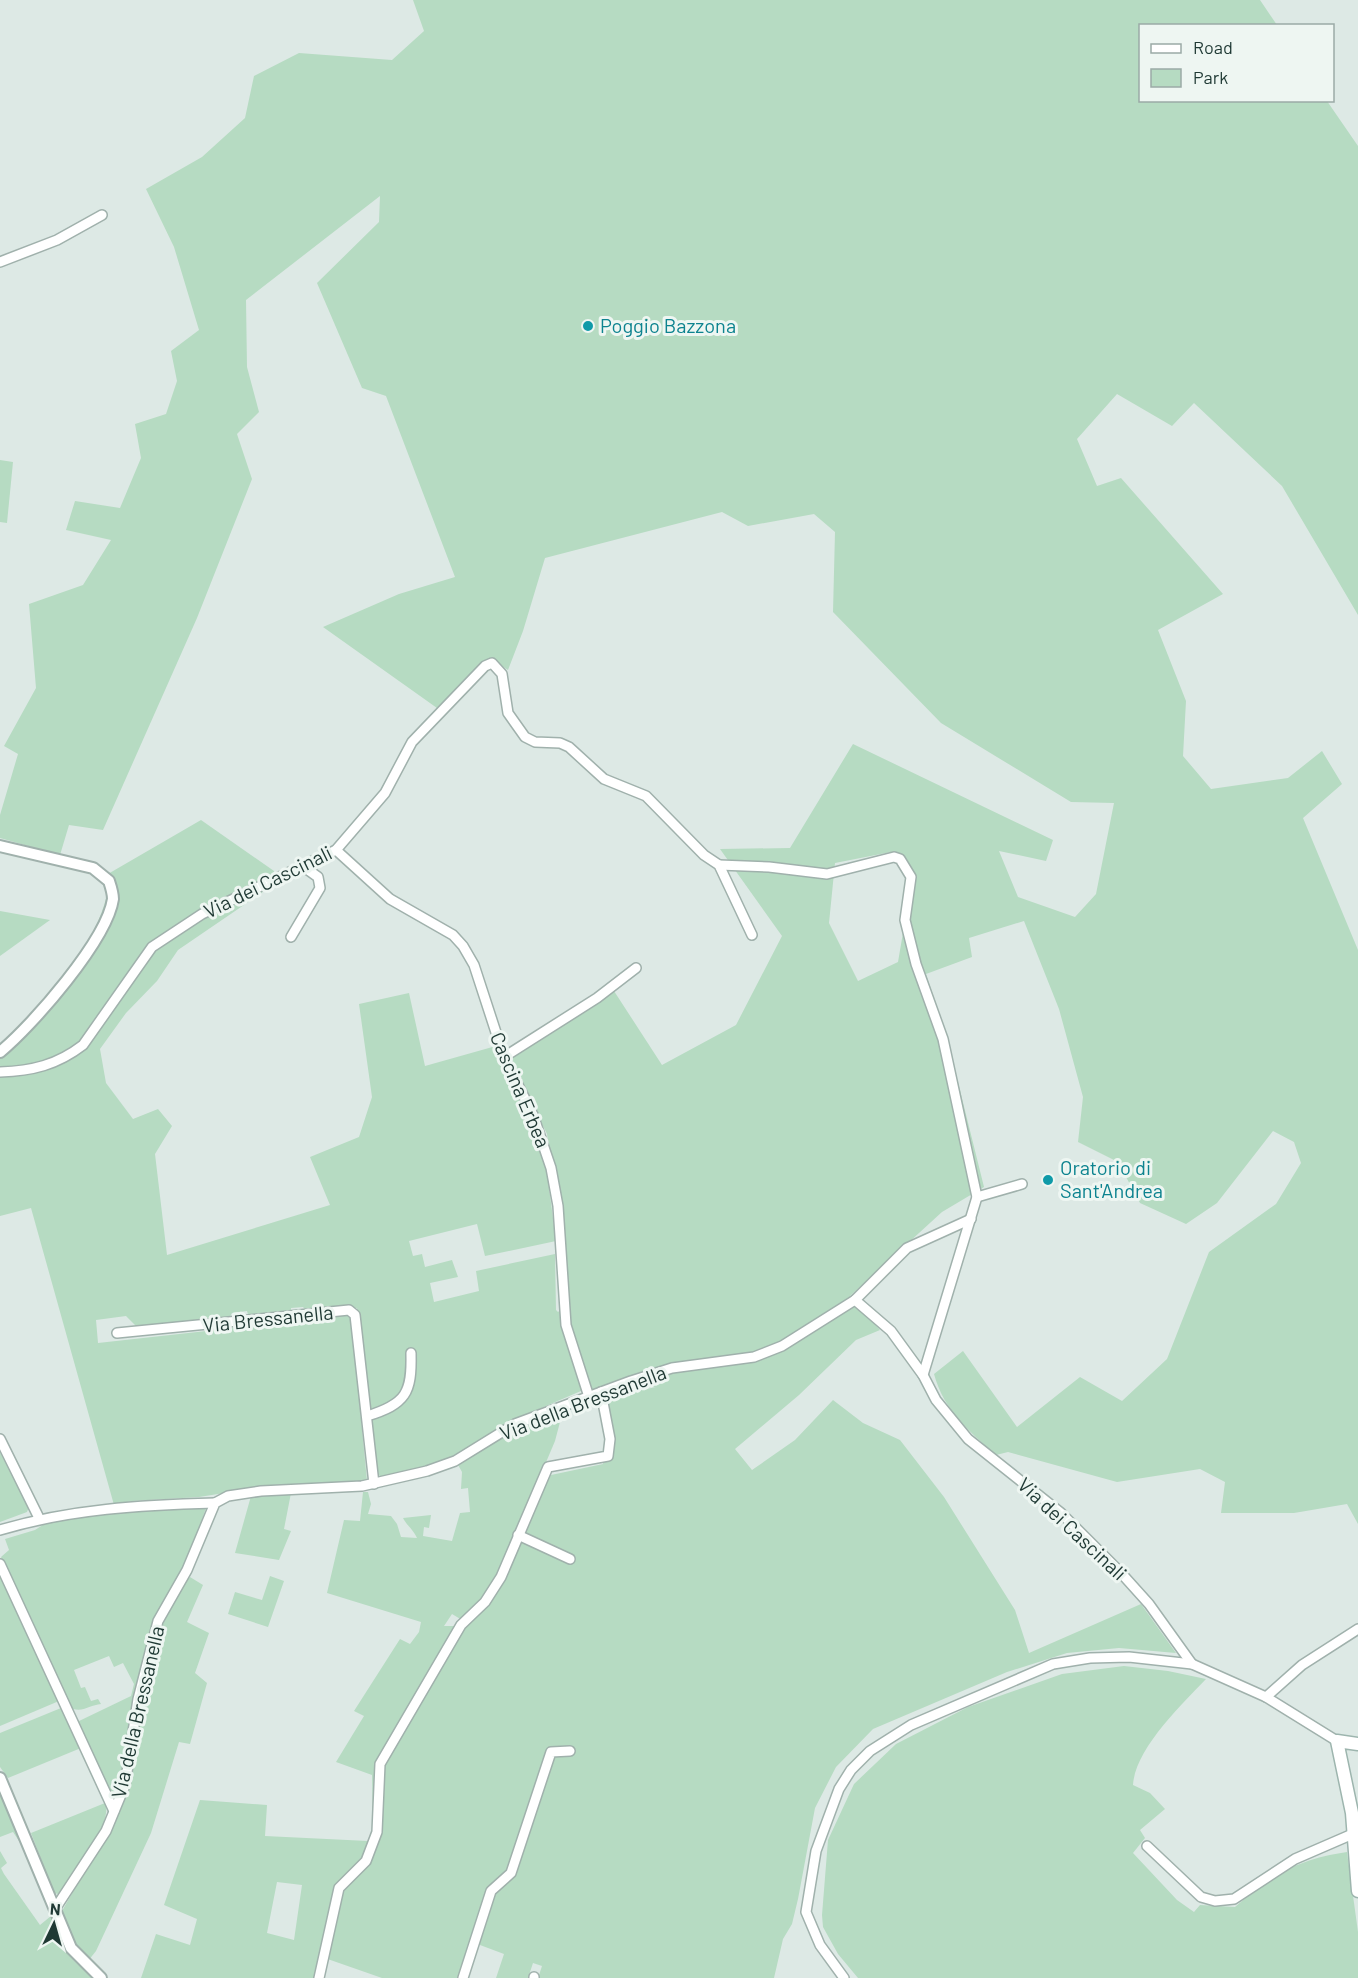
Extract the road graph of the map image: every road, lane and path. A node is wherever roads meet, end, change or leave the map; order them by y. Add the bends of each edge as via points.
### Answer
1 (102, 215) dead end
2 (0, 262) edge
3 (0, 846) edge
4 (336, 850) junction
5 (719, 865) junction
6 (304, 867) junction
7 (752, 935) dead end
8 (291, 937) dead end
9 (636, 968) dead end
10 (0, 1052) edge
11 (504, 1057) junction
12 (0, 1072) edge
13 (1022, 1184) dead end
14 (977, 1197) junction
15 (971, 1219) junction
16 (855, 1300) junction
17 (117, 1333) dead end
18 (411, 1353) dead end
19 (923, 1375) junction
20 (601, 1392) junction
21 (589, 1397) junction
22 (367, 1416) junction
23 (0, 1439) edge
24 (374, 1484) junction
25 (214, 1503) junction
26 (39, 1518) junction
27 (0, 1530) edge
28 (518, 1535) junction
29 (570, 1559) dead end
30 (0, 1564) edge
31 (1358, 1629) edge
32 (1192, 1664) junction
33 (1266, 1697) junction
34 (1337, 1741) junction
35 (1358, 1744) edge
36 (575, 1753) dead end
37 (0, 1778) edge
38 (114, 1811) junction
39 (1355, 1833) junction
40 (1147, 1846) dead end
41 (1358, 1891) edge
42 (55, 1909) junction
43 (101, 1978) edge
44 (319, 1978) edge
45 (463, 1978) edge
46 (844, 1978) edge

1 - 2 street via 57,240
3 - 10 street via 93,868 109,881 113,899 96,936 63,985
4 - 5 street, Via dei Cascinali via 385,793 412,742 492,663 502,674 508,714 525,737 569,747 604,779 646,796 704,855
4 - 6 street, Via dei Cascinali
4 - 11 street, Cascina Erbea via 390,899 445,928 463,946 480,979
5 - 7 street
5 - 14 street via 827,874 887,858 900,859 911,877 905,920 943,1039
6 - 8 street via 318,877 320,888
6 - 12 street, Via dei Cascinali via 201,914 152,947 83,1045 68,1057 33,1071
9 - 11 street via 597,998
11 - 21 street, Cascina Erbea via 533,1115 551,1168 558,1206 566,1325
13 - 14 street
14 - 15 street
15 - 16 street, Via della Bressanella via 907,1248
15 - 19 street
16 - 19 street via 891,1331
16 - 20 street, Via della Bressanella via 782,1346 754,1357 672,1368
17 - 22 street, Via Bressanella via 349,1310 355,1315
18 - 22 street via 411,1378 404,1398 393,1408
19 - 32 street, Via dei Cascinali via 936,1400 969,1439 1061,1513 1122,1574
20 - 21 street, Via della Bressanella
20 - 28 street via 610,1439 608,1456 548,1467
21 - 24 street, Via della Bressanella via 515,1424 455,1461
22 - 24 street, Via Bressanella
23 - 26 street
24 - 25 street, Via della Bressanella via 261,1491 228,1496
25 - 26 street via 135,1505
25 - 38 street, Via della Bressanella via 187,1570 158,1621 138,1699 125,1785
26 - 27 street
28 - 29 street
28 - 44 street via 501,1577 485,1602 461,1625 380,1764 377,1832 366,1861 339,1888
30 - 38 street
31 - 33 street via 1302,1665
32 - 33 street
32 - 46 street via 1129,1657 1053,1664 911,1725 858,1762 839,1789 825,1822 806,1912 820,1945
33 - 34 street
34 - 35 main road
34 - 39 main road
36 - 45 street via 551,1752 511,1873 491,1891
37 - 42 street
38 - 42 street, Via della Bressanella
39 - 40 street via 1295,1859 1234,1899 1215,1901 1201,1897
39 - 41 main road
42 - 43 street via 71,1948

